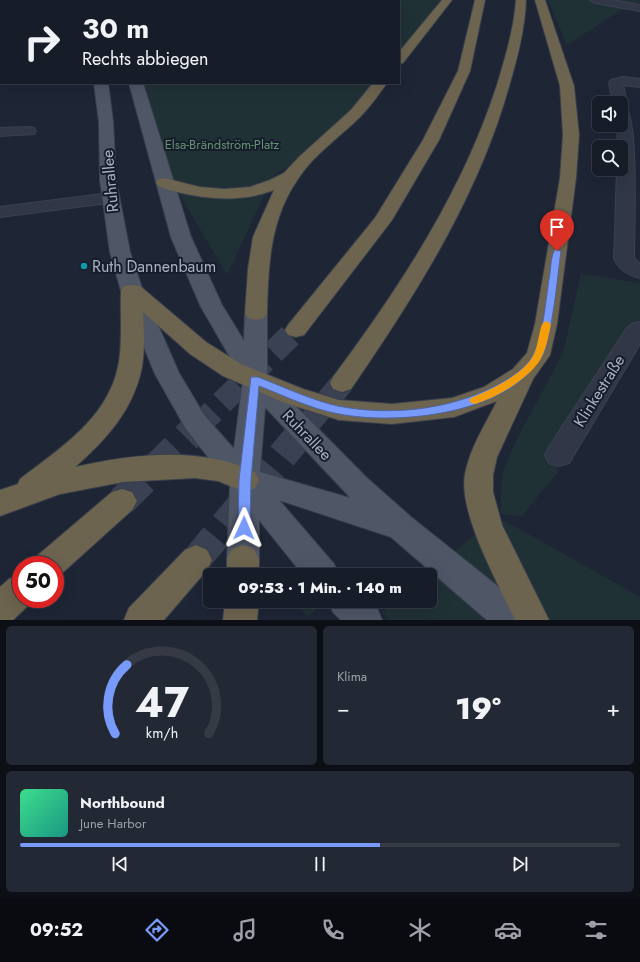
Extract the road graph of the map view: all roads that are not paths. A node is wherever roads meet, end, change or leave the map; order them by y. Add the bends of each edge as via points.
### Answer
1 (447, 0) edge
2 (480, 0) edge
3 (521, 0) edge
4 (540, 0) edge
5 (595, 0) edge
6 (640, 8) edge
7 (400, 59) edge
8 (640, 83) edge
9 (101, 84) edge
10 (136, 84) edge
11 (379, 84) edge
12 (619, 96) edge
13 (29, 131) dead end
14 (0, 132) edge
15 (626, 132) edge
16 (290, 177) junction
17 (164, 183) junction
18 (110, 198) junction
19 (0, 212) edge
20 (640, 272) edge
21 (132, 290) junction
22 (256, 313) joint
23 (640, 329) edge
24 (296, 330) tunnel mouth
25 (522, 375) junction
26 (254, 380) junction
27 (342, 383) tunnel mouth
28 (559, 455) dead end
29 (245, 480) junction
30 (12, 498) edge
31 (122, 501) tunnel mouth
32 (400, 526) junction
33 (59, 556) edge
34 (196, 560) tunnel mouth
35 (243, 567) edge
36 (317, 568) edge
37 (12, 598) edge
38 (0, 608) edge
39 (241, 608) edge
40 (353, 608) edge
41 (141, 620) edge
42 (240, 620) edge
43 (366, 620) edge
44 (513, 620) edge
45 (532, 620) edge

1 - 7 highway
2 - 24 highway via 464,72 431,140 382,220
3 - 27 highway via 512,52 497,107 457,202 408,290
4 - 25 highway via 567,86 571,135 568,178 546,324 538,355
5 - 6 street
8 - 12 street via 616,83
9 - 18 main road, Ruhrallee
10 - 17 main road, Ruhrallee
11 - 16 highway via 356,113
13 - 14 street
15 - 20 street via 624,258 626,264
16 - 17 highway via 262,189 226,195 185,190
16 - 22 highway via 263,237 258,269
17 - 26 main road, Ruhrallee via 181,237 211,305
18 - 19 street
18 - 21 main road, Ruhrallee via 120,252
21 - 26 highway via 198,348 232,370
21 - 29 main road, Ruhrallee via 174,389 195,422
21 - 30 highway via 130,366 127,383 119,398 98,429
22 - 26 main road
23 - 28 street, Klinkestraße via 635,333
25 - 26 highway via 493,393 454,407 392,414 339,410 309,402
25 - 45 highway via 483,457 478,492 487,526
26 - 29 main road
26 - 32 main road, Ruhrallee via 357,486
29 - 30 highway via 208,469 144,468 89,476
29 - 32 main road via 286,490
29 - 35 main road
29 - 36 main road, Ruhrallee
31 - 33 highway
32 - 44 main road, Ruhrallee
34 - 41 highway
37 - 38 highway
39 - 42 highway
40 - 43 main road

